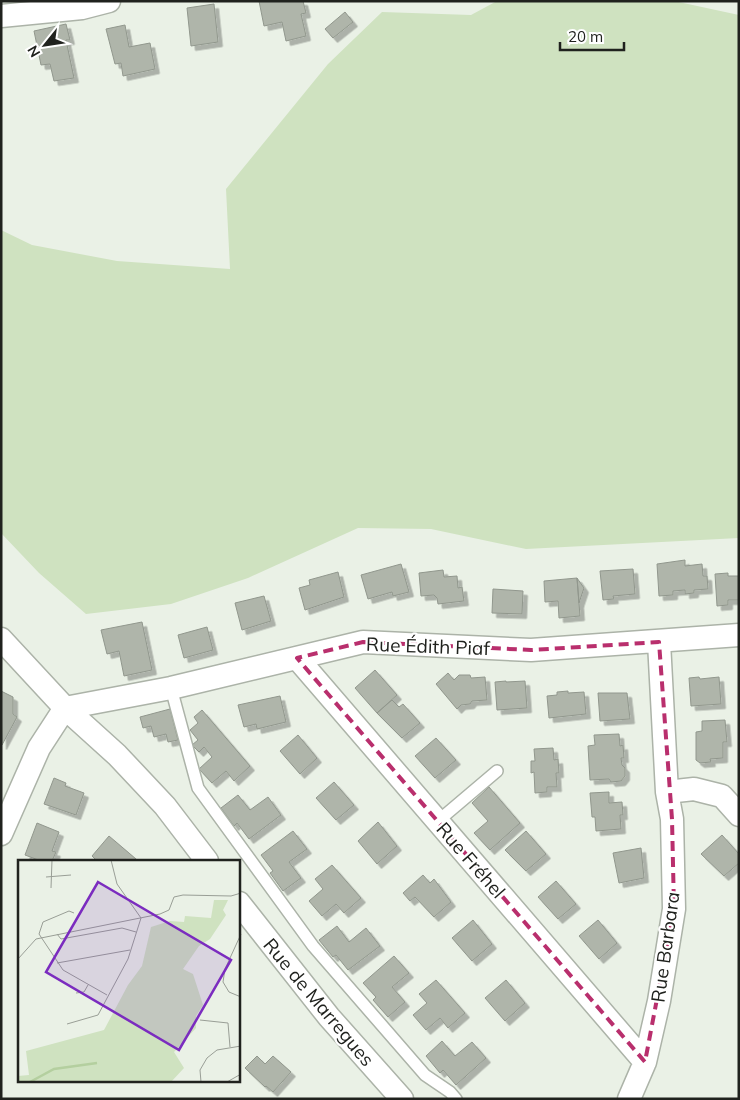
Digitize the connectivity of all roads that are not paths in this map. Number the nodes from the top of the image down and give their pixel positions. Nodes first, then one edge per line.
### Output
1 (109, 1) edge
2 (1, 16) edge
3 (739, 635) edge
4 (1, 639) edge
5 (658, 642) junction
6 (297, 658) junction
7 (172, 688) junction
8 (65, 708) junction
9 (497, 771) dead end
10 (668, 792) junction
11 (739, 815) edge
12 (438, 821) junction
13 (1, 834) edge
14 (206, 860) edge
15 (240, 904) edge
16 (645, 1062) junction
17 (402, 1099) edge
18 (456, 1099) edge
19 (629, 1099) edge

1 - 2 street
3 - 5 street, Rue Édith Piaf
4 - 8 street
5 - 6 street, Rue Édith Piaf
5 - 10 street, Rue Barbara
6 - 7 street, Rue Édith Piaf
6 - 12 street, Rue Fréhel
7 - 8 street, Rue Édith Piaf
7 - 18 lane
8 - 13 street
8 - 14 street
9 - 12 lane
10 - 11 street
10 - 16 street, Rue Barbara
12 - 16 street, Rue Fréhel
15 - 17 street, Rue de Marregues
16 - 19 street, Rue Barbara

